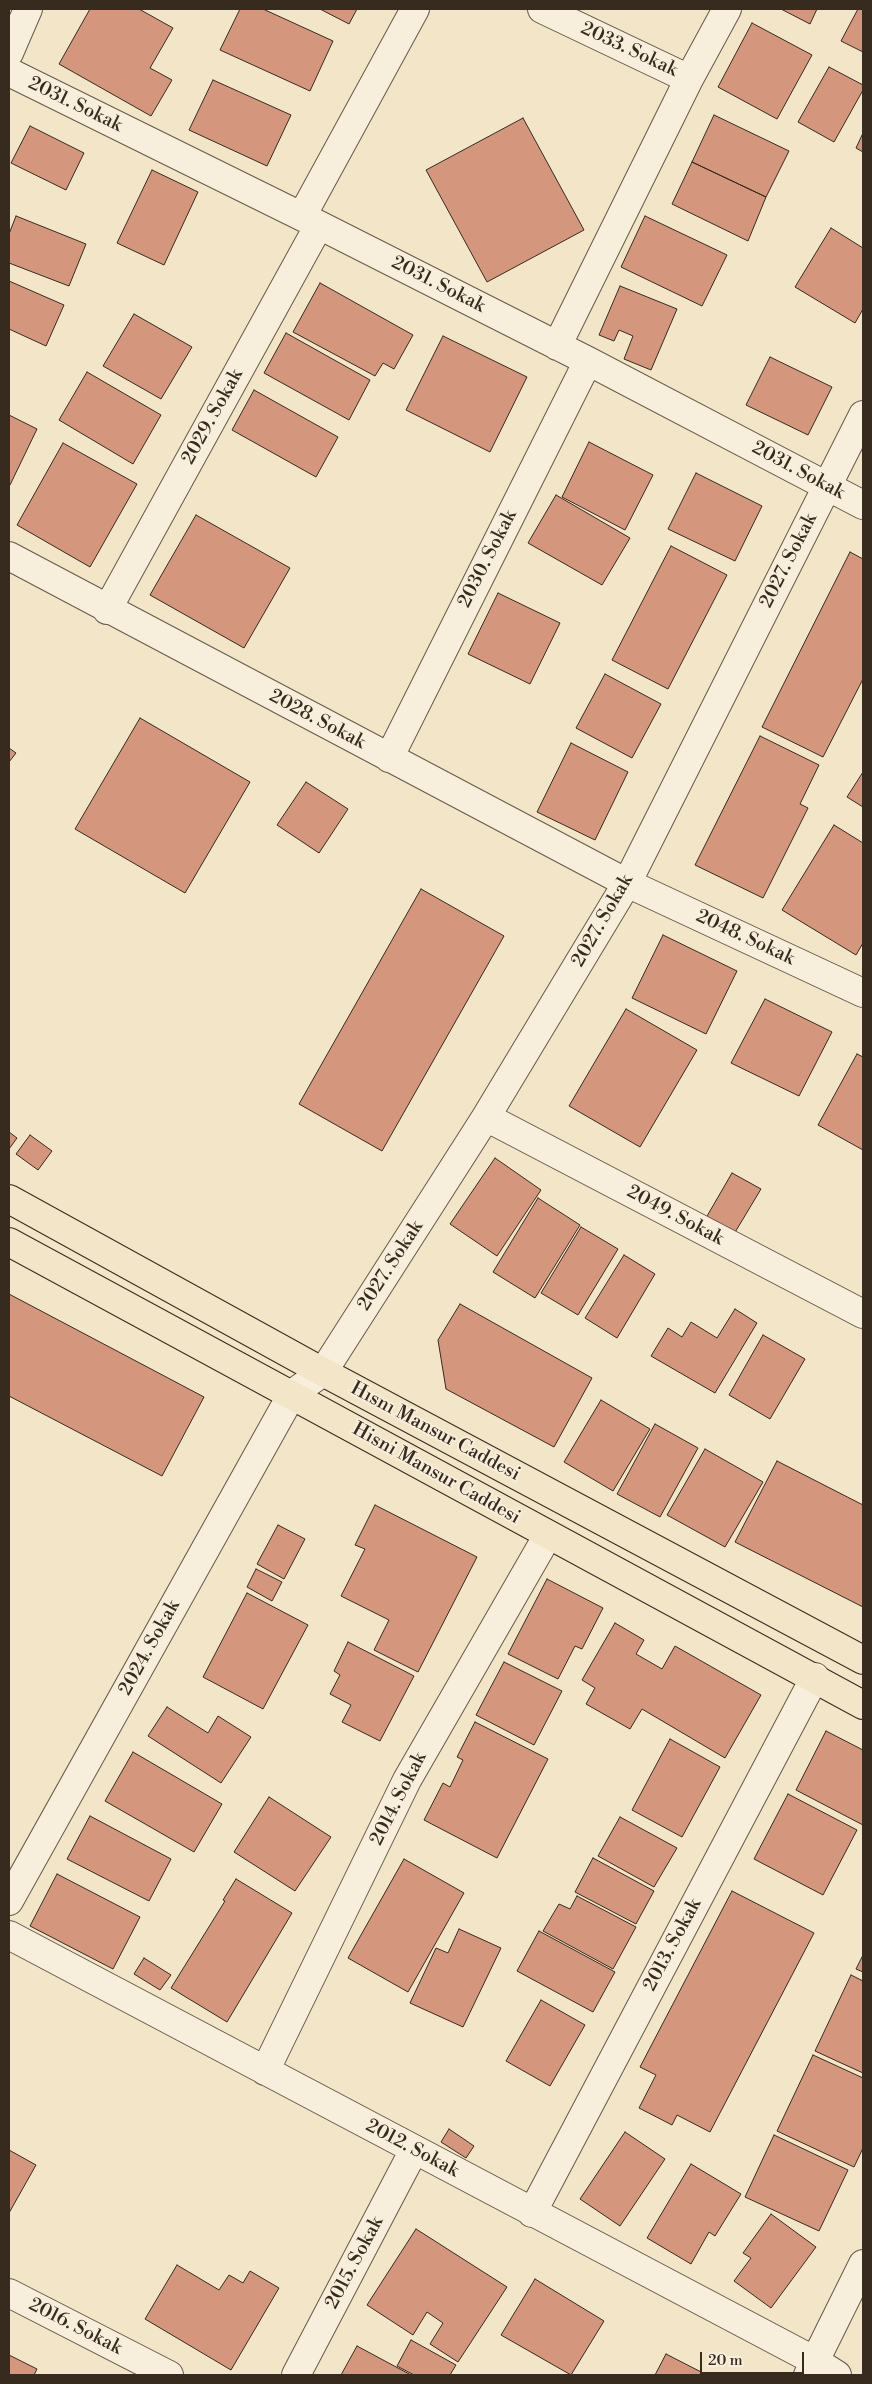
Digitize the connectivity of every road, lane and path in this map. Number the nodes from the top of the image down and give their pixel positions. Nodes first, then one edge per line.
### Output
1 (28, 9) edge
2 (415, 9) edge
3 (542, 9) edge
4 (727, 9) edge
5 (9, 54) edge
6 (9, 72) edge
7 (689, 79) junction
8 (311, 220) junction
9 (557, 346) junction
10 (588, 361) junction
11 (863, 415) edge
12 (827, 486) junction
13 (863, 505) edge
14 (9, 556) edge
15 (107, 610) junction
16 (388, 758) junction
17 (627, 883) junction
18 (863, 992) edge
19 (486, 1117) junction
20 (9, 1199) edge
21 (9, 1242) edge
22 (863, 1314) edge
23 (323, 1372) junction
24 (292, 1394) junction
25 (548, 1535) junction
26 (863, 1660) edge
27 (815, 1678) junction
28 (863, 1705) edge
29 (9, 1901) edge
30 (9, 1935) edge
31 (265, 2071) junction
32 (414, 2150) junction
33 (532, 2213) junction
34 (863, 2264) edge
35 (9, 2293) edge
36 (820, 2371) edge
37 (169, 2375) edge
38 (296, 2375) edge

1 - 5 street
2 - 8 street, 2029. Sokak
3 - 7 street, 2033. Sokak
4 - 7 street
6 - 8 street, 2031. Sokak
7 - 9 street
8 - 9 street, 2031. Sokak
8 - 15 street, 2029. Sokak
9 - 10 street, 2031. Sokak
10 - 12 street, 2031. Sokak
10 - 16 street, 2030. Sokak
11 - 12 street, 2027. Sokak
12 - 13 street, 2031. Sokak
12 - 17 street, 2027. Sokak
14 - 15 street, 2028. Sokak
15 - 16 street, 2028. Sokak
16 - 17 street, 2028. Sokak
17 - 18 street, 2048. Sokak
17 - 19 street, 2027. Sokak
19 - 22 street, 2049. Sokak
19 - 23 street, 2027. Sokak
20 - 23 main road, Hısnı Mansur Caddesi
21 - 24 main road, Hisni Mansur Caddesi
23 - 24 street, 2027. Sokak
23 - 26 main road, Hısnı Mansur Caddesi
24 - 25 main road, Hisni Mansur Caddesi
24 - 29 street, 2024. Sokak
25 - 27 main road, Hisni Mansur Caddesi
25 - 31 street, 2014. Sokak
27 - 28 main road, Hisni Mansur Caddesi
27 - 33 street, 2013. Sokak
30 - 31 street, 2012. Sokak
31 - 32 street, 2012. Sokak
32 - 33 street, 2012. Sokak
32 - 38 street, 2015. Sokak
33 - 36 street, 2012. Sokak
34 - 36 street
35 - 37 street, 2016. Sokak

